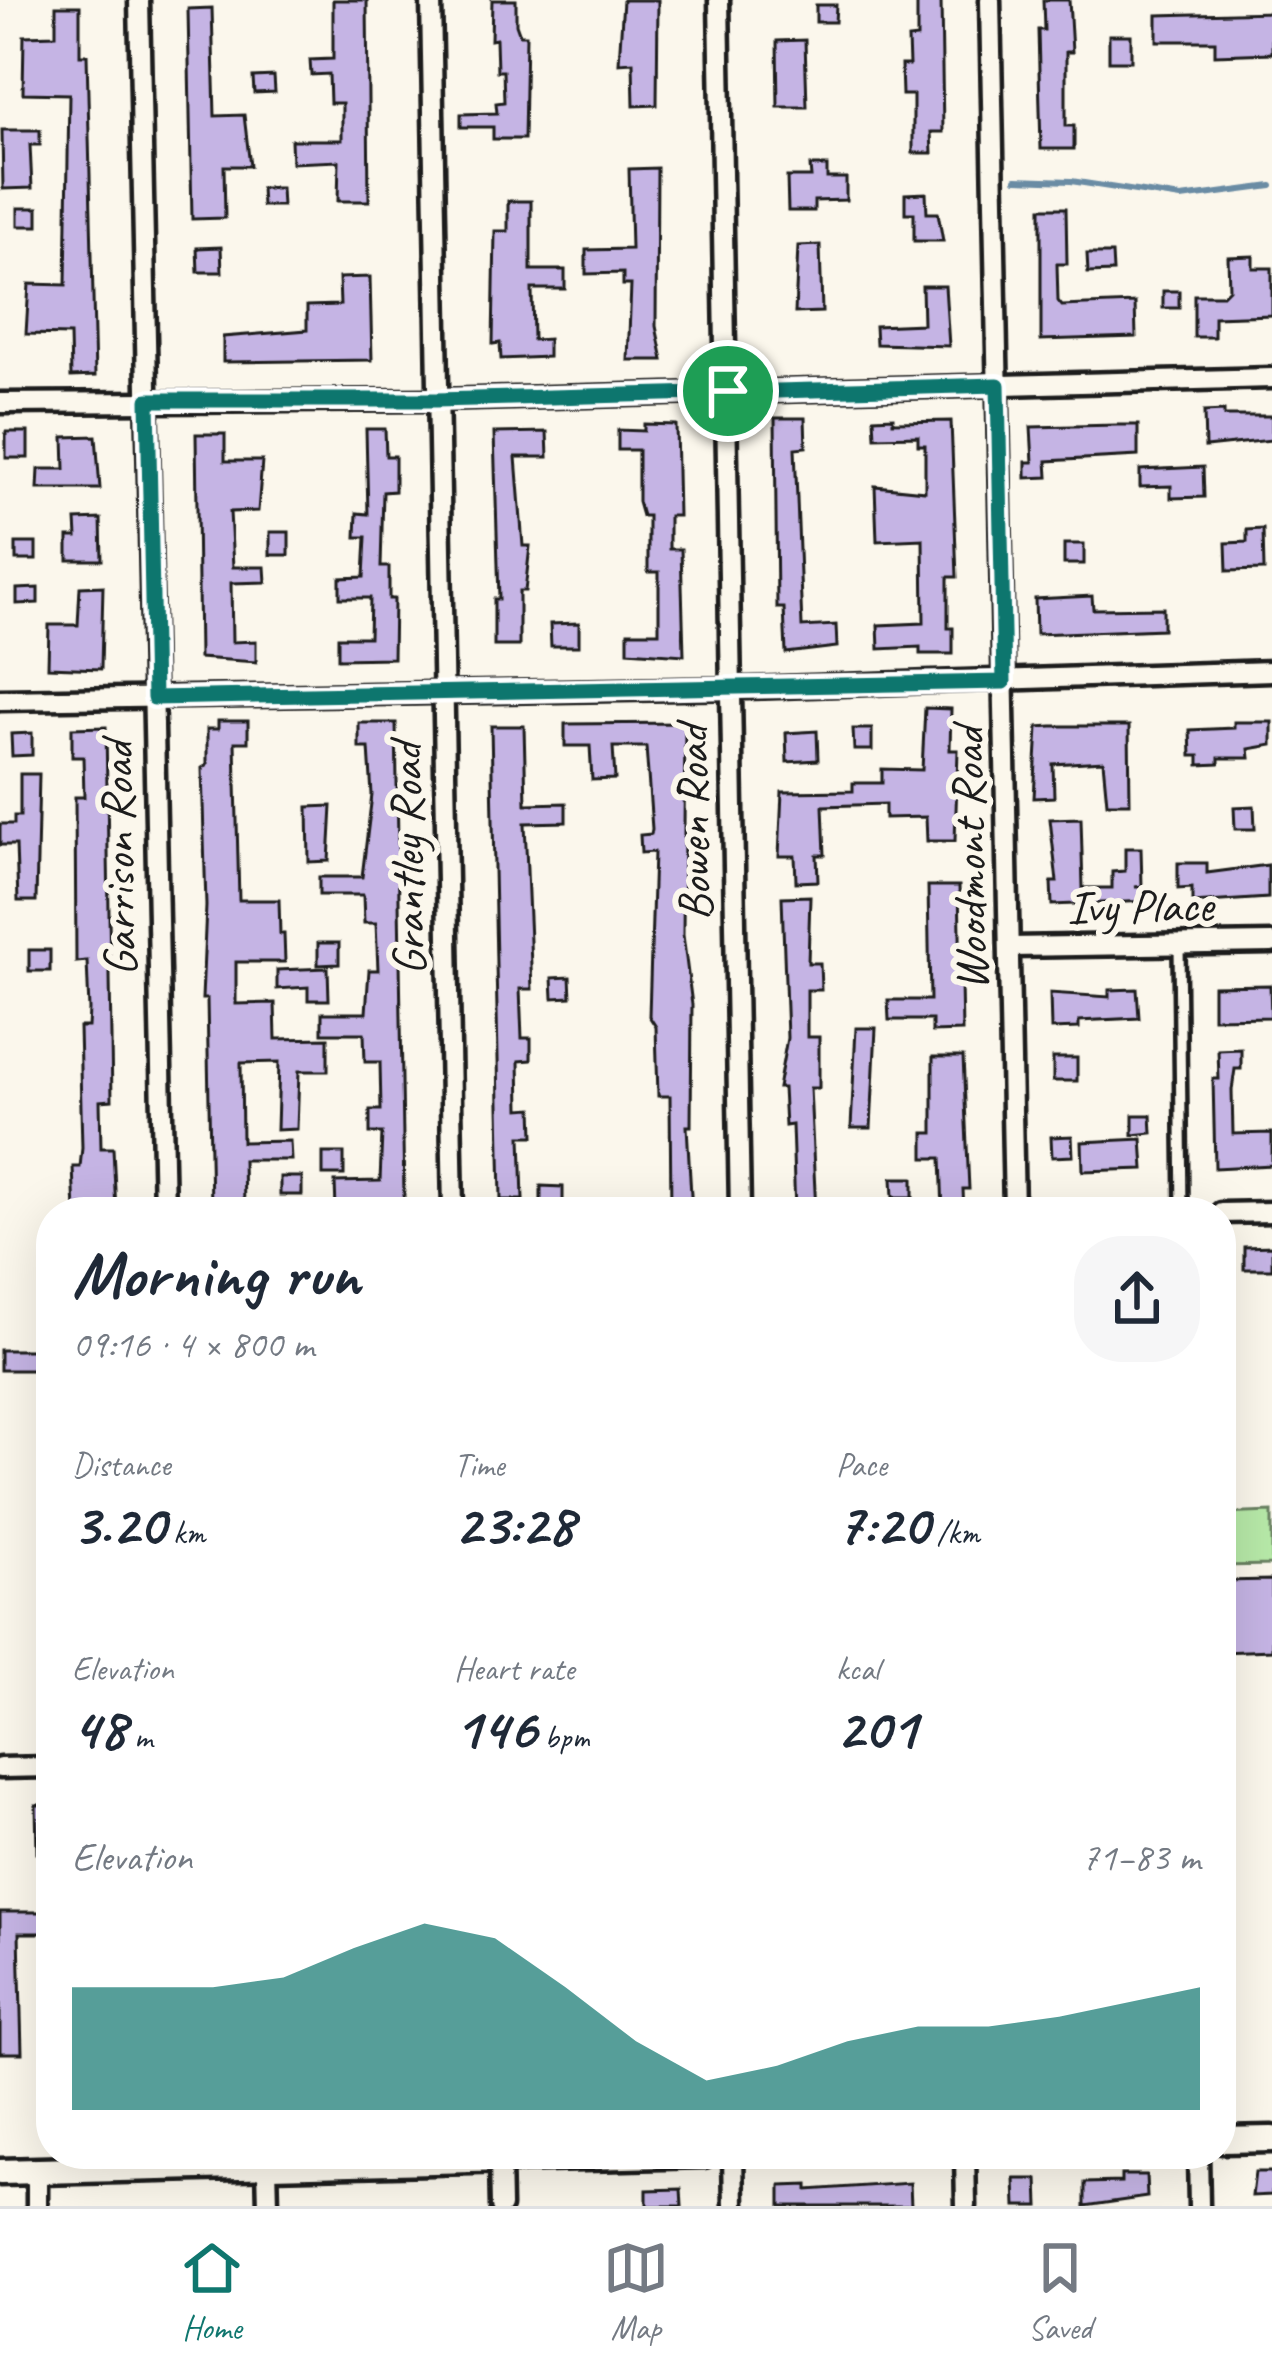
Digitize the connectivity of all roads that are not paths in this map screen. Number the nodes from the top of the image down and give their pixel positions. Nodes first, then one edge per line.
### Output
1 (140, 0) edge
2 (431, 0) edge
3 (719, 0) edge
4 (990, 0) edge
5 (1272, 378) edge
6 (998, 385) junction
7 (728, 391) junction
8 (148, 400) junction
9 (436, 400) junction
10 (0, 403) edge
11 (1272, 671) edge
12 (1004, 682) junction
13 (730, 688) junction
14 (443, 692) junction
15 (154, 698) junction
16 (0, 700) edge
17 (1272, 943) edge
18 (1179, 945) junction
19 (1010, 947) junction
20 (164, 1197) edge
21 (453, 1197) edge
22 (740, 1197) edge
23 (1014, 1197) edge
24 (1182, 1197) edge
25 (1272, 1212) edge
26 (1236, 1213) edge
27 (36, 1767) edge
28 (0, 1768) edge
29 (1272, 2139) edge
30 (1236, 2140) edge
31 (66, 2169) edge
32 (268, 2169) edge
33 (500, 2169) edge
34 (733, 2169) edge
35 (965, 2169) edge
36 (1198, 2169) edge
37 (37, 2171) junction
38 (0, 2172) edge
39 (37, 2206) edge
40 (268, 2206) edge
41 (501, 2206) edge
42 (734, 2206) edge
43 (966, 2206) edge
44 (1199, 2206) edge

1 - 8 street, Garrison Road
2 - 9 street, Grantley Road
3 - 7 street, Bowen Road
4 - 6 street, Woodmont Road
5 - 6 street
6 - 7 street
6 - 12 street, Woodmont Road
7 - 9 street
7 - 13 street, Bowen Road
8 - 9 street
8 - 10 street
8 - 15 street, Garrison Road
9 - 14 street, Grantley Road
11 - 12 street
12 - 13 street
12 - 19 street, Woodmont Road
13 - 14 street
13 - 22 street, Bowen Road
14 - 15 street
14 - 21 street, Grantley Road
15 - 16 street
15 - 20 street, Garrison Road
17 - 18 street, Ivy Place
18 - 19 street, Ivy Place
18 - 24 lane
19 - 23 street, Woodmont Road
25 - 26 street
27 - 28 street
29 - 30 main road
31 - 37 main road
32 - 40 street
33 - 41 street
34 - 42 street
35 - 43 street
36 - 44 street
37 - 38 main road
37 - 39 street

